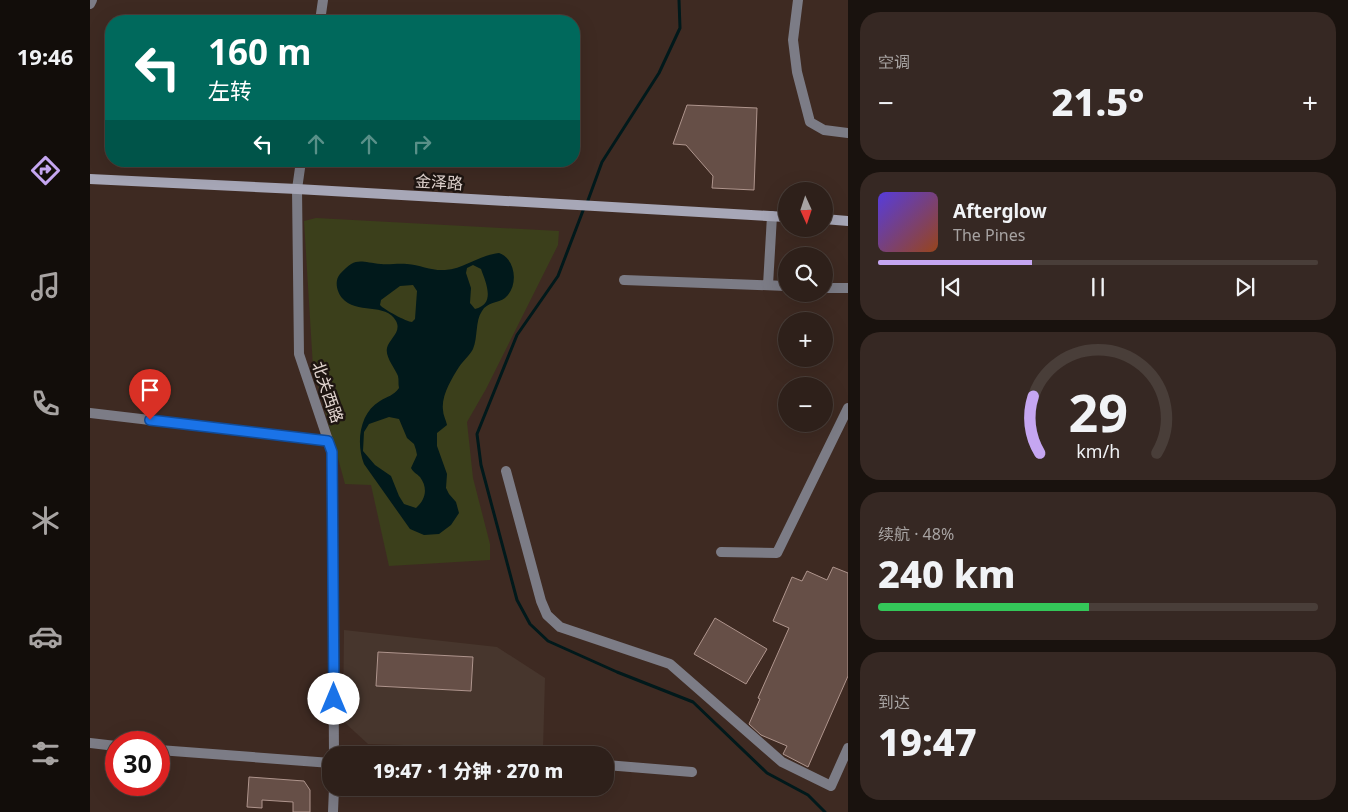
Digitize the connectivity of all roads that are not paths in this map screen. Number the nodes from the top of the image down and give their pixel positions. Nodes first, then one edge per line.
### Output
1 (92, 0) edge
2 (323, 0) edge
3 (798, 0) edge
4 (90, 4) edge
5 (321, 15) edge
6 (848, 133) edge
7 (300, 167) edge
8 (90, 179) edge
9 (297, 189) junction
10 (772, 216) junction
11 (778, 216) edge
12 (833, 220) edge
13 (848, 221) edge
14 (624, 280) dead end
15 (768, 285) junction
16 (778, 286) edge
17 (833, 288) edge
18 (848, 288) edge
19 (848, 408) edge
20 (90, 413) edge
21 (328, 441) junction
22 (506, 471) dead end
23 (721, 552) dead end
24 (90, 744) edge
25 (105, 745) edge
26 (334, 746) edge
27 (848, 748) edge
28 (170, 751) edge
29 (322, 762) edge
30 (614, 767) edge
31 (692, 772) dead end
32 (334, 796) edge
33 (333, 812) edge

1 - 4 street
2 - 5 street
3 - 6 street
7 - 9 street, 北关西路
8 - 9 main road, 金泽路
9 - 10 main road, 金泽路
9 - 21 street, 北关西路
10 - 11 main road, 金泽路
10 - 15 street
12 - 13 main road
14 - 15 street
15 - 16 street
17 - 18 street
19 - 23 street
20 - 21 street
21 - 26 street, 北关西路
22 - 27 street
24 - 25 street
28 - 29 street
30 - 31 street
32 - 33 street

